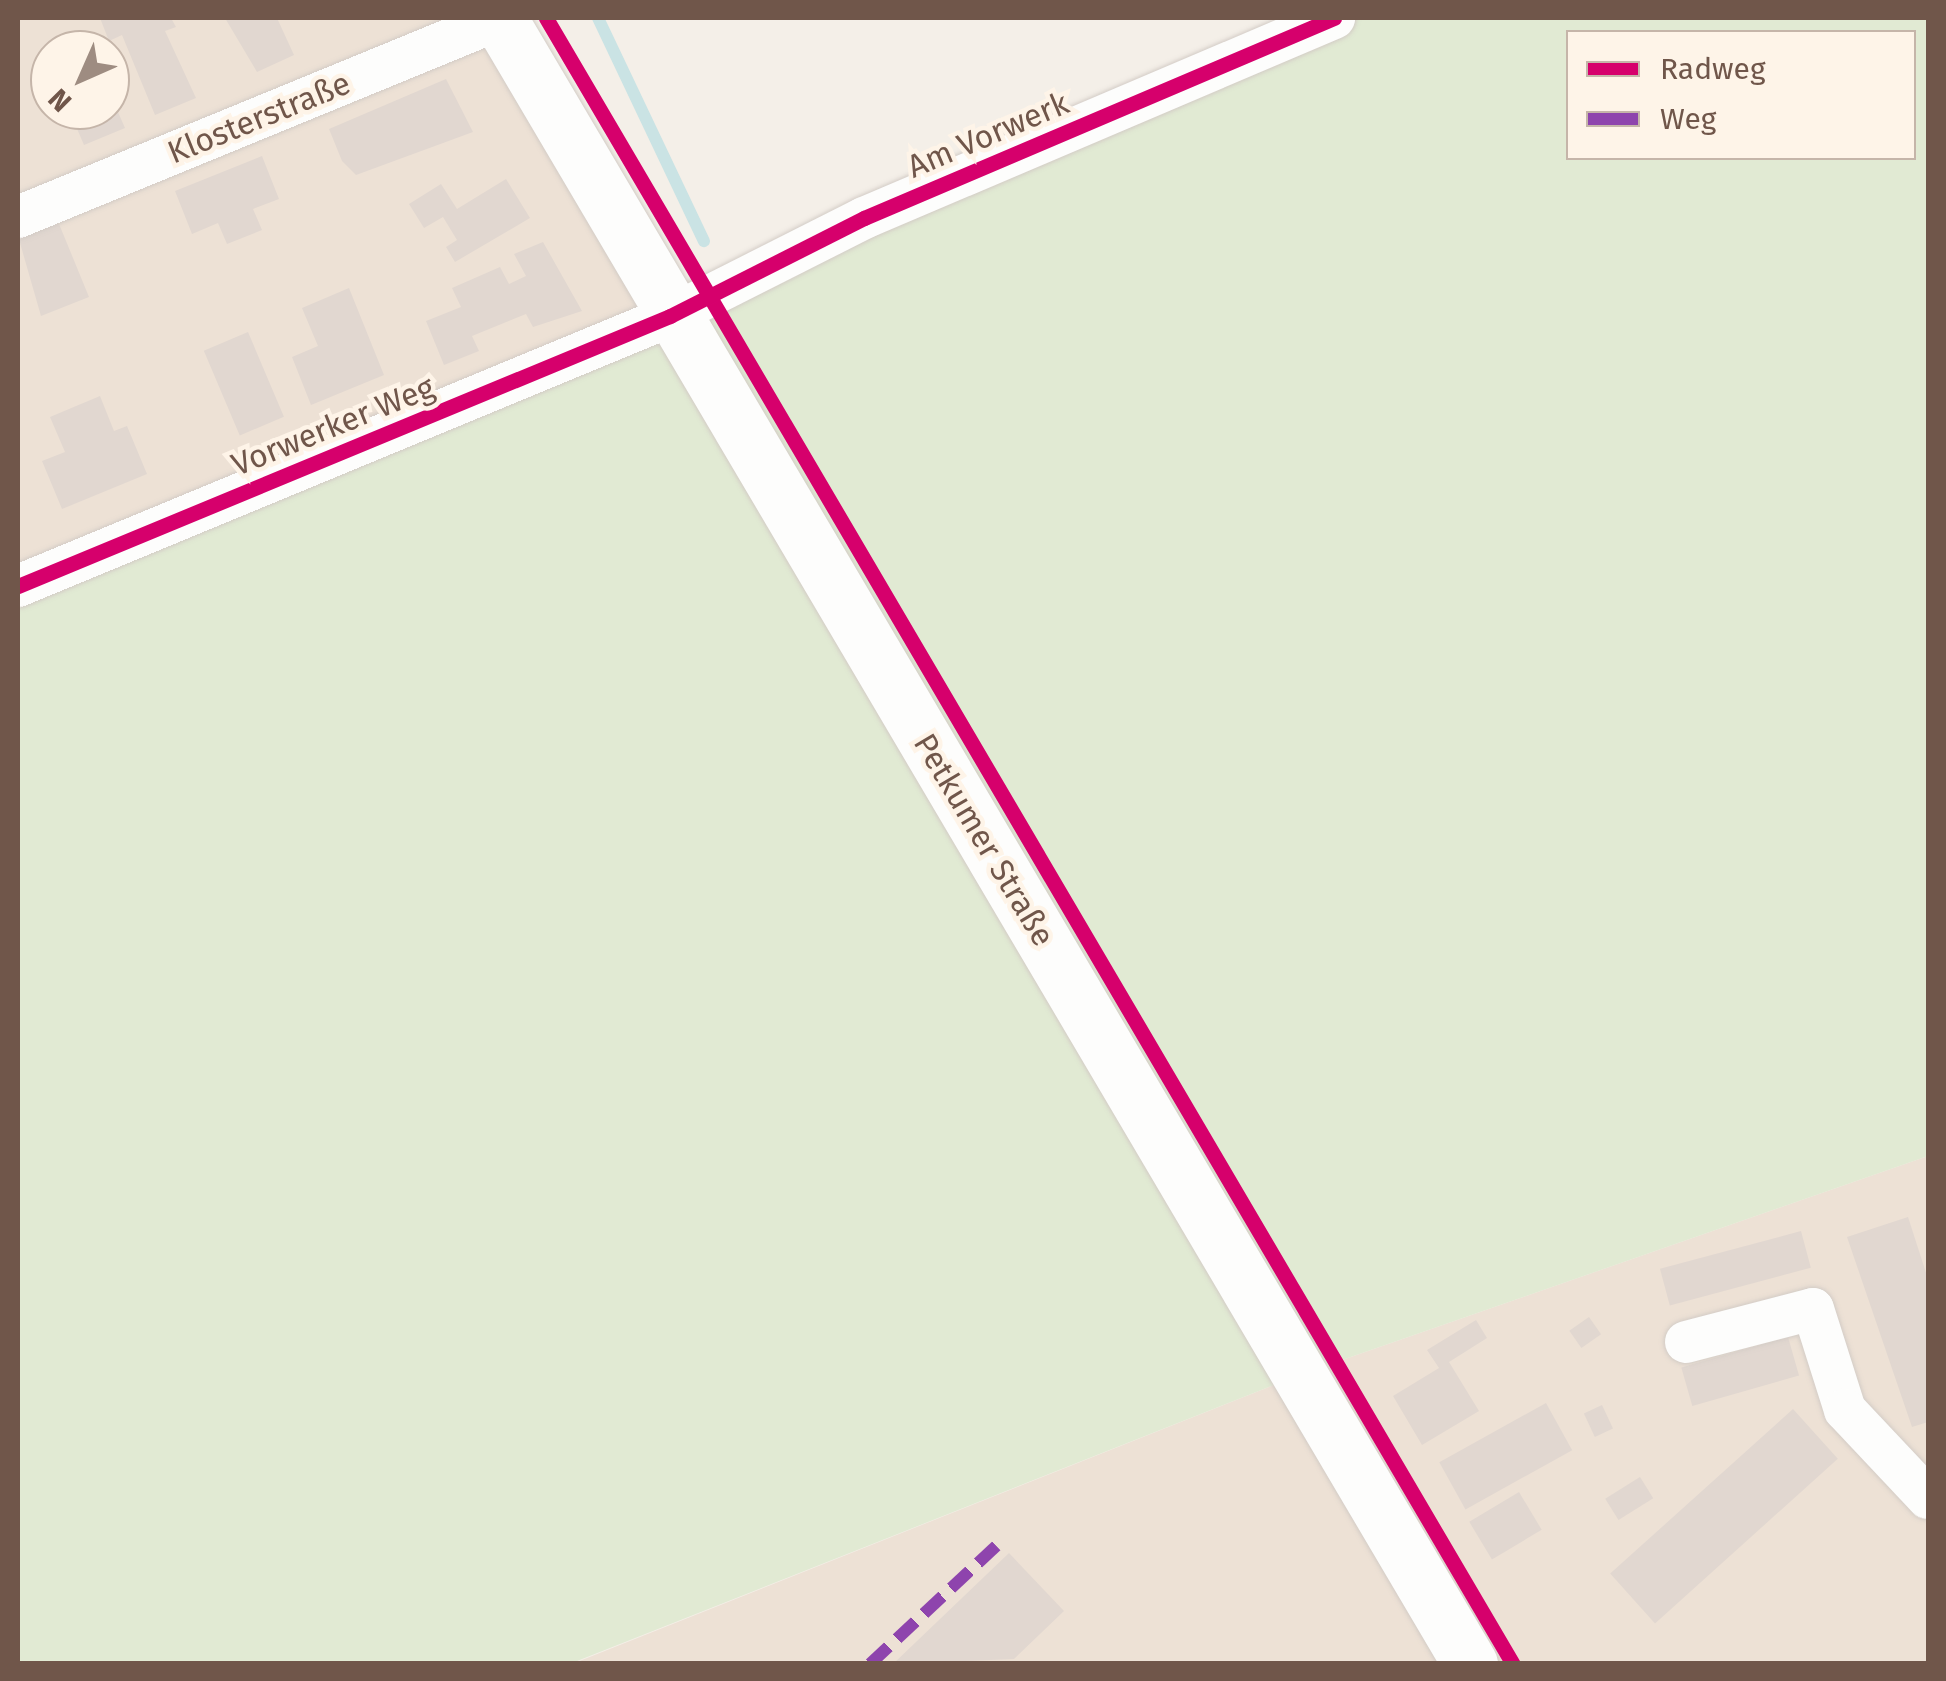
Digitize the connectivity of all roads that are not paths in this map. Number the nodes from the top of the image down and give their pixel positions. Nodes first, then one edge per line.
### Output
1 (499, 18) edge
2 (1334, 18) edge
3 (18, 217) edge
4 (670, 316) junction
5 (18, 586) edge
6 (1686, 1342) dead end
7 (1928, 1498) edge
8 (1470, 1664) edge

1 - 3 street, Klosterstraße
1 - 4 main road, Petkumer Straße
2 - 4 street, Am Vorwerk
4 - 5 street, Vorwerker Weg
4 - 8 main road, Petkumer Straße
6 - 7 street

